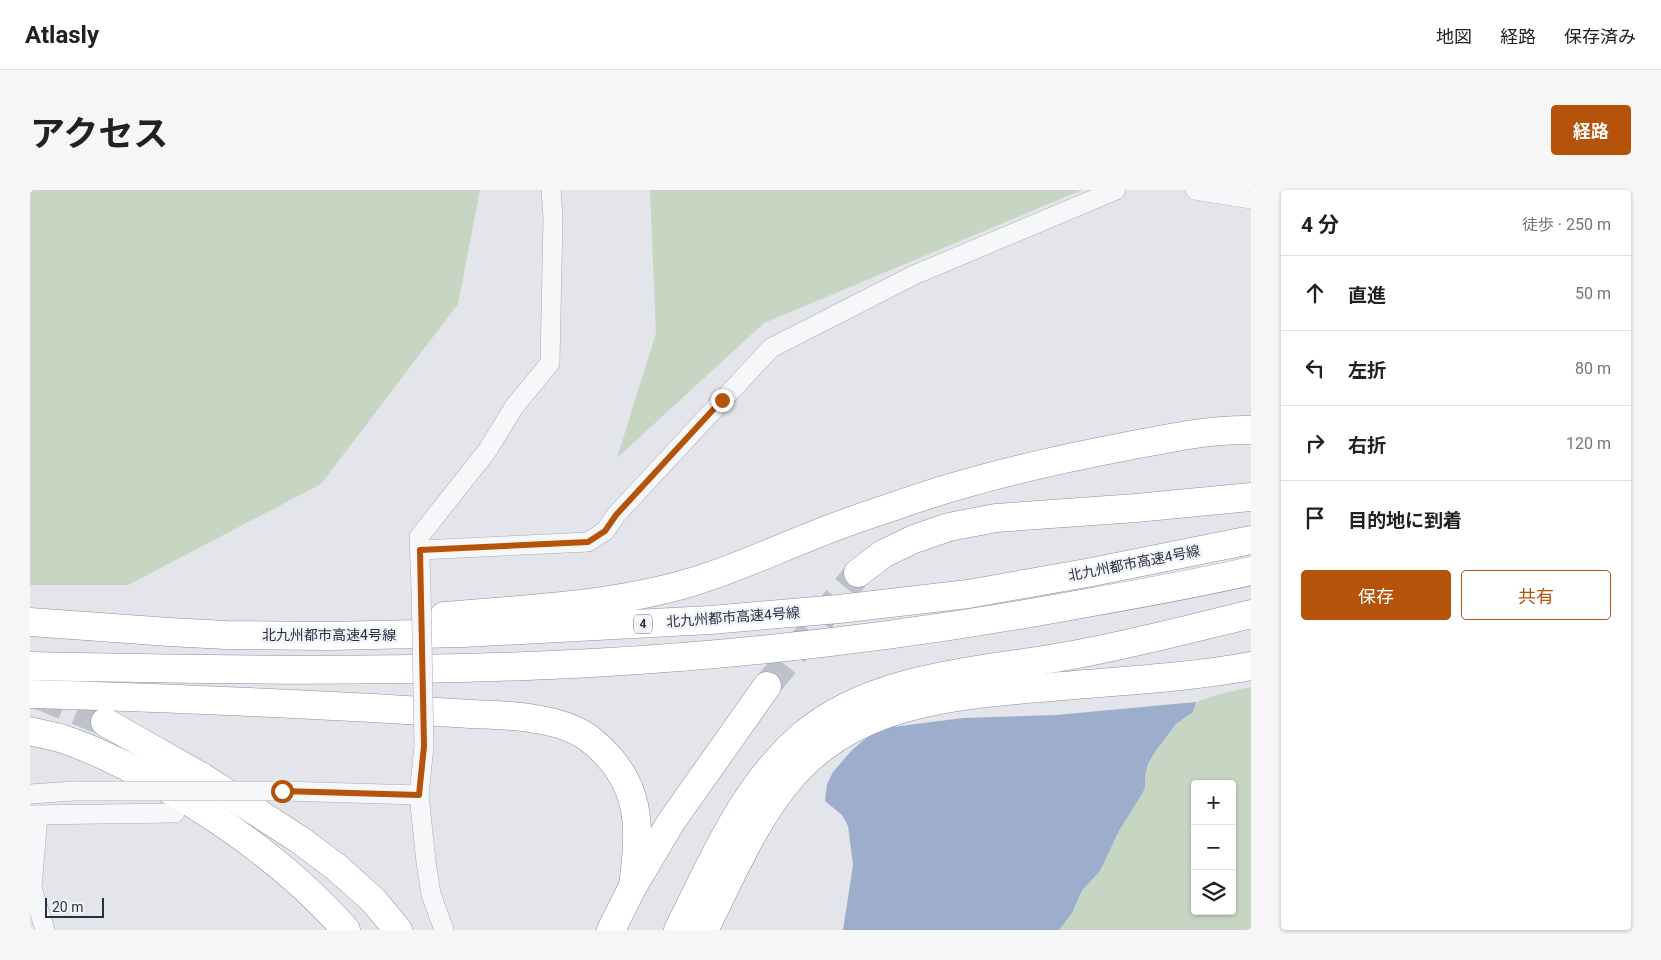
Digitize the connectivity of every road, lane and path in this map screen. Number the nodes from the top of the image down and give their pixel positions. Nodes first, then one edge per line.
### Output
1 (551, 190) edge
2 (1116, 190) edge
3 (1196, 190) edge
4 (1251, 199) edge
5 (1251, 430) edge
6 (1251, 496) edge
7 (1251, 540) edge
8 (420, 550) junction
9 (1251, 571) edge
10 (858, 573) tunnel mouth
11 (1251, 614) edge
12 (30, 622) edge
13 (226, 635) junction
14 (30, 666) edge
15 (1251, 666) edge
16 (767, 686) tunnel mouth
17 (30, 694) edge
18 (105, 722) tunnel mouth
19 (30, 731) edge
20 (778, 759) junction
21 (30, 794) edge
22 (419, 795) junction
23 (175, 813) dead end
24 (34, 815) edge
25 (633, 886) junction
26 (45, 930) edge
27 (346, 930) edge
28 (398, 930) edge
29 (444, 930) edge
30 (611, 930) edge
31 (678, 930) edge
32 (691, 930) edge
33 (704, 930) edge

1 - 8 street
2 - 8 street
3 - 4 street
5 - 13 highway
6 - 10 highway
7 - 13 highway, 北九州都市高速4号線 / 4
8 - 22 street, bridge
9 - 14 highway
11 - 20 highway
12 - 13 highway, 北九州都市高速4号線 / 4
15 - 33 highway
16 - 25 highway
17 - 25 highway
18 - 28 highway
19 - 27 highway
20 - 31 highway
20 - 32 highway
21 - 22 street, bridge
22 - 29 street
23 - 24 street
24 - 26 street
25 - 30 highway

